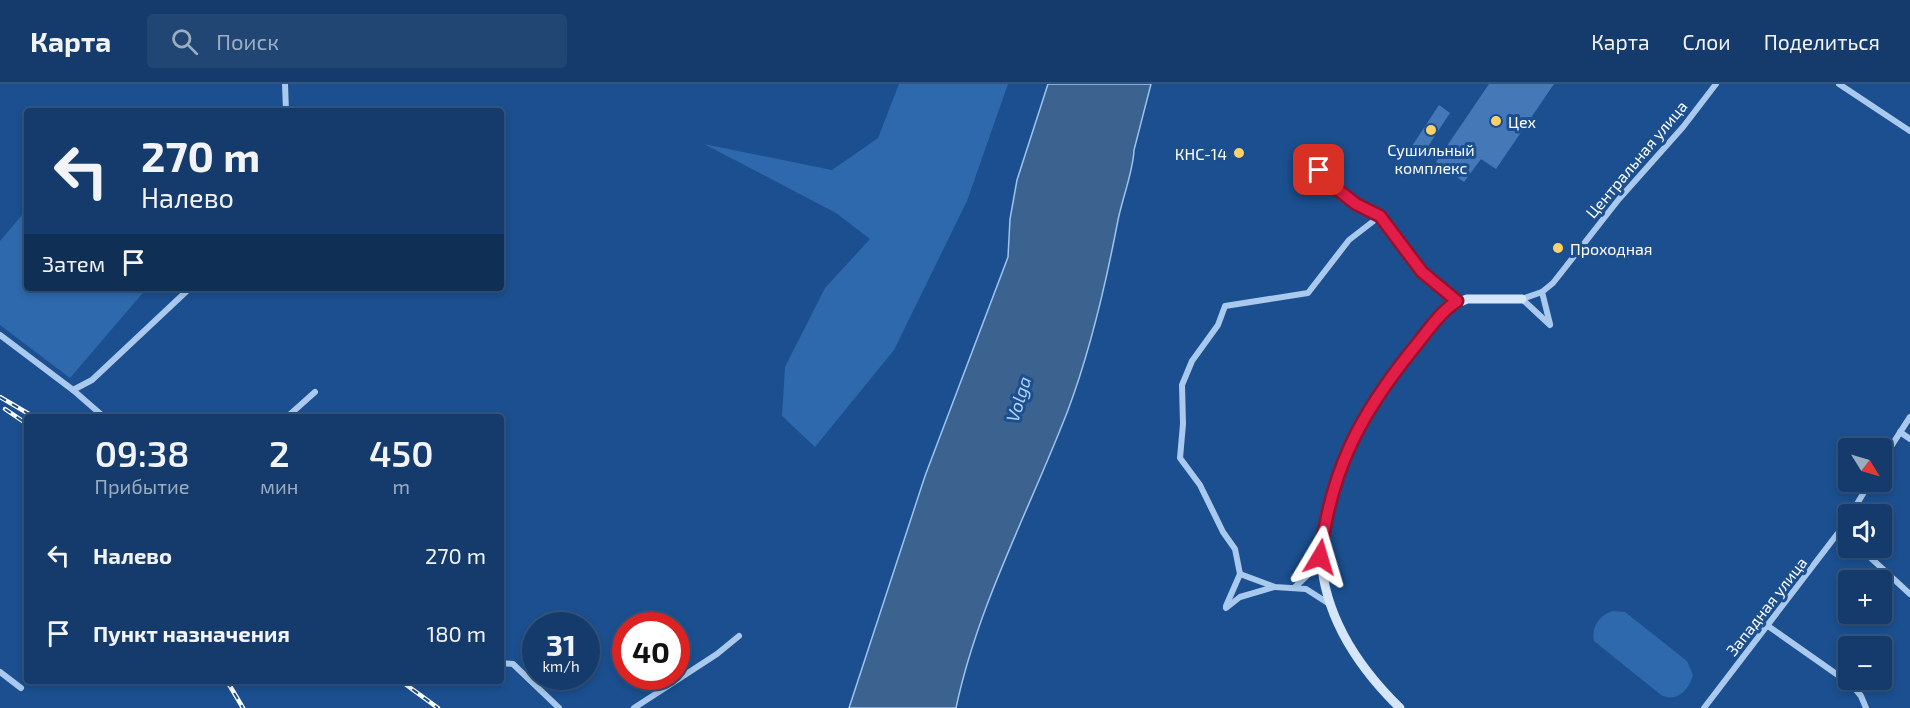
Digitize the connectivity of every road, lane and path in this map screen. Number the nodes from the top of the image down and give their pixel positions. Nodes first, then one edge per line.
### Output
1 (285, 84) edge
2 (1716, 84) edge
3 (1839, 84) edge
4 (286, 108) edge
5 (1910, 131) edge
6 (1319, 170) dead end
7 (1380, 216) junction
8 (187, 291) edge
9 (1542, 292) junction
10 (1522, 299) junction
11 (1457, 301) junction
12 (0, 335) edge
13 (73, 390) junction
14 (315, 392) dead end
15 (101, 414) edge
16 (290, 414) edge
17 (1910, 417) edge
18 (1900, 432) junction
19 (1910, 439) edge
20 (1892, 445) edge
21 (1838, 536) edge
22 (1320, 557) junction
23 (1871, 558) edge
24 (1240, 574) junction
25 (1275, 587) junction
26 (1295, 587) junction
27 (1910, 594) edge
28 (1332, 605) junction
29 (1768, 626) junction
30 (739, 636) dead end
31 (504, 663) edge
32 (0, 672) edge
33 (21, 688) dead end
34 (559, 708) edge
35 (634, 708) edge
36 (1400, 708) edge
37 (1704, 708) edge
38 (1866, 708) edge

1 - 4 street
2 - 9 street, Центральная улица
3 - 5 street
6 - 7 street
7 - 11 street
7 - 24 street
8 - 13 street
9 - 10 street, Центральная улица
9 - 10 street
10 - 11 street, Центральная улица
11 - 22 street
12 - 13 street
13 - 15 street
14 - 16 street
17 - 18 street
18 - 19 street
18 - 20 street
21 - 29 street, Западная улица
22 - 26 street
22 - 28 street
23 - 27 street
24 - 25 street
24 - 25 street
25 - 26 street
26 - 28 street
28 - 36 street
29 - 37 street, Западная улица
29 - 38 street
30 - 35 street
31 - 34 street
32 - 33 street

